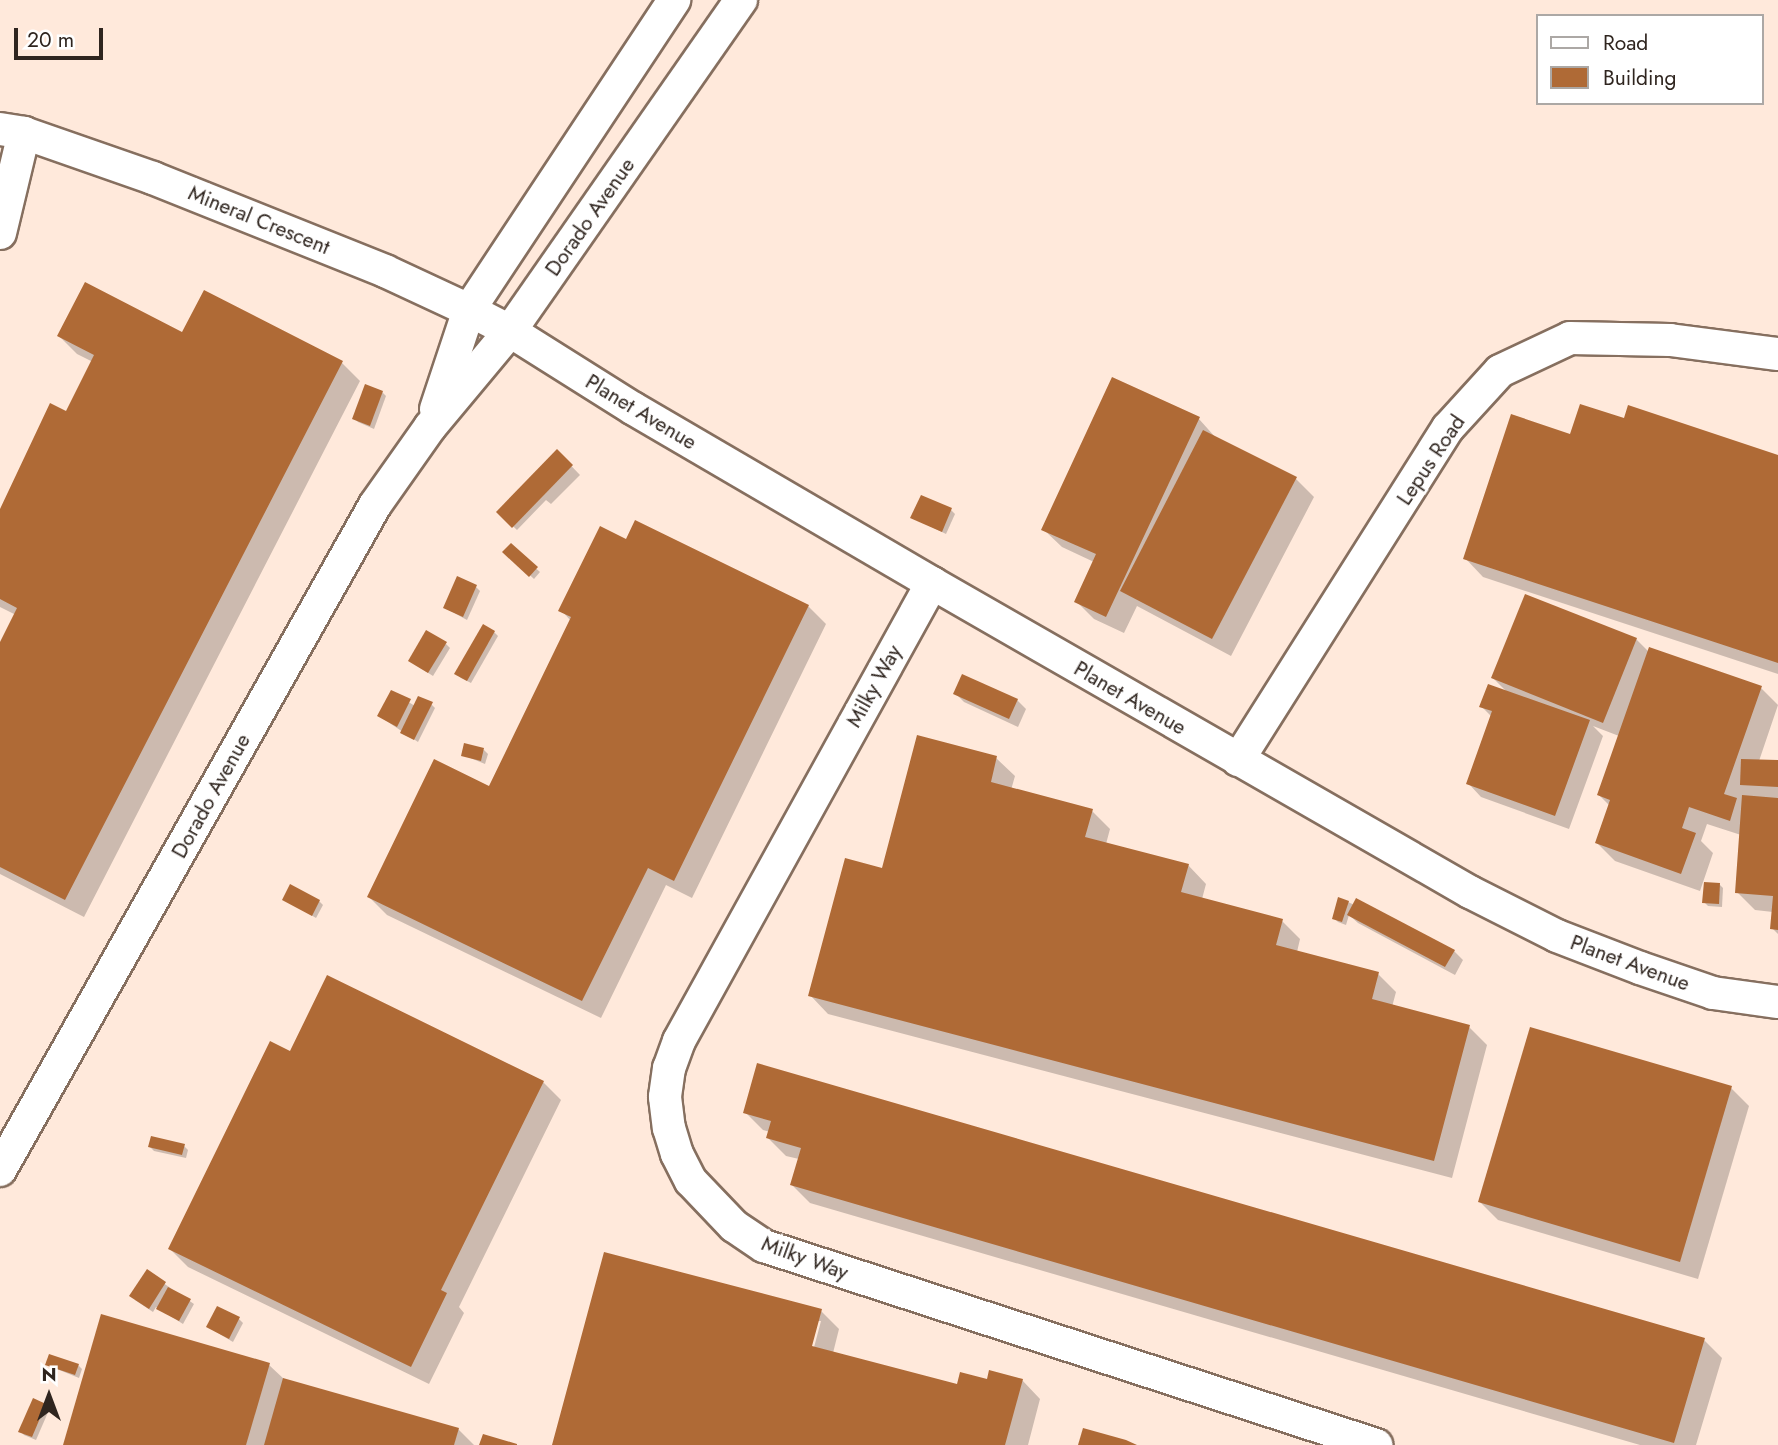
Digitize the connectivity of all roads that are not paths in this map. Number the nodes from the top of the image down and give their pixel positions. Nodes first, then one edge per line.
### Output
1 (674, 0) edge
2 (741, 0) edge
3 (12, 131) edge
4 (0, 233) edge
5 (469, 310) junction
6 (510, 331) junction
7 (1778, 354) edge
8 (430, 427) junction
9 (932, 583) junction
10 (1238, 760) junction
11 (1778, 1002) edge
12 (0, 1170) edge
13 (1376, 1445) edge

1 - 5 street, Dorado Avenue
2 - 6 street, Dorado Avenue
3 - 4 street
3 - 5 street, Mineral Crescent
5 - 6 street, Mineral Crescent
5 - 8 street, Dorado Avenue
6 - 8 street, Dorado Avenue
6 - 9 street, Planet Avenue
7 - 10 street, Lepus Road
8 - 12 street, Dorado Avenue
9 - 10 street, Planet Avenue
9 - 13 street, Milky Way
10 - 11 street, Planet Avenue

